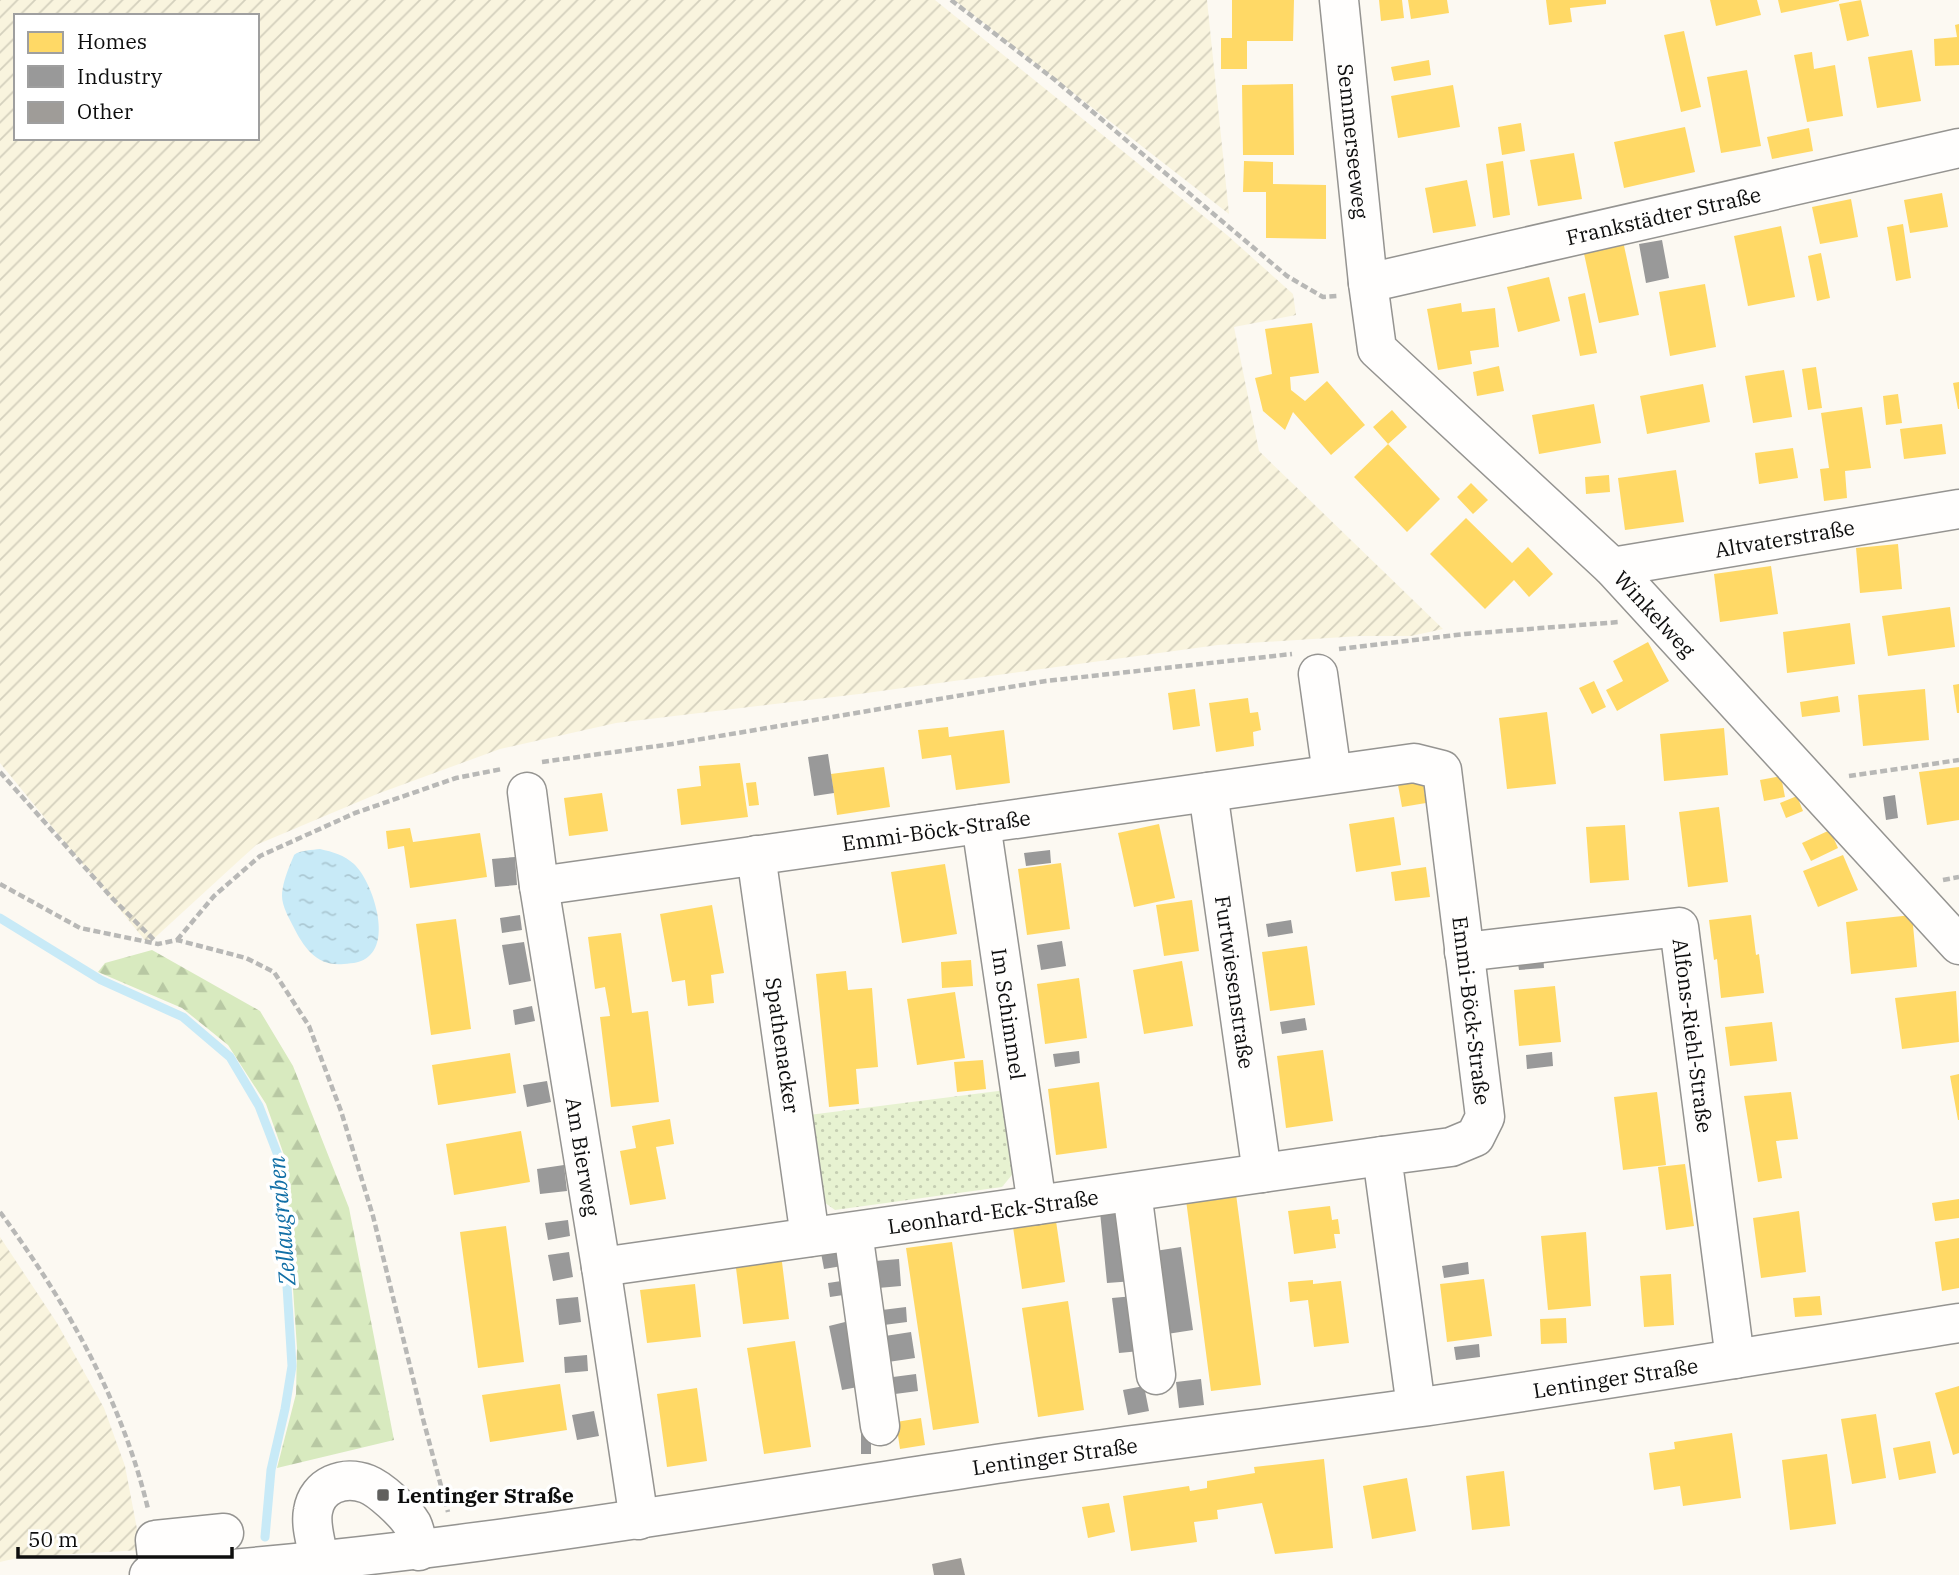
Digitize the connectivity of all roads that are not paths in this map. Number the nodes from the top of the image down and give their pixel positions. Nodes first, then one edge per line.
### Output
1 (1339, 0) edge
2 (1959, 148) edge
3 (1369, 289) junction
4 (1959, 509) edge
5 (1612, 566) junction
6 (1318, 659) road end
7 (524, 774) road end
8 (1332, 774) junction
9 (1208, 792) junction
10 (981, 824) junction
11 (756, 856) junction
12 (539, 886) junction
13 (1959, 945) edge
14 (1464, 952) junction
15 (1382, 1156) junction
16 (1262, 1173) junction
17 (1132, 1192) junction
18 (1037, 1205) junction
19 (853, 1232) junction
20 (810, 1237) junction
21 (601, 1267) junction
22 (1959, 1323) edge
23 (1735, 1359) junction
24 (1156, 1375) dead end
25 (1416, 1407) junction
26 (880, 1426) dead end
27 (639, 1520) junction
28 (224, 1533) dead end
29 (419, 1551) junction
30 (319, 1560) junction
31 (154, 1563) edge

1 - 3 street, Semmerseeweg
2 - 3 street, Frankstädter Straße
3 - 5 street, Winkelweg
4 - 5 street, Altvaterstraße
5 - 13 street, Winkelweg
6 - 8 street
7 - 12 street, Am Bierweg
8 - 9 street, Emmi-Böck-Straße
8 - 14 street, Emmi-Böck-Straße
9 - 10 street, Emmi-Böck-Straße
9 - 16 street, Furtwiesenstraße
10 - 11 street, Emmi-Böck-Straße
10 - 18 street, Im Schimmel
11 - 12 street, Emmi-Böck-Straße
11 - 20 street, Spathenacker
12 - 21 street, Am Bierweg
14 - 15 street, Emmi-Böck-Straße
14 - 23 street, Alfons-Riehl-Straße
15 - 16 street, Leonhard-Eck-Straße
15 - 25 street
16 - 17 street, Leonhard-Eck-Straße
17 - 18 street, Leonhard-Eck-Straße
17 - 24 street
18 - 19 street, Leonhard-Eck-Straße
19 - 20 street, Leonhard-Eck-Straße
19 - 26 street
20 - 21 street, Leonhard-Eck-Straße
21 - 27 street, Am Bierweg
22 - 23 street, Lentinger Straße
23 - 25 street, Lentinger Straße
25 - 27 street, Lentinger Straße
27 - 29 street, Lentinger Straße
28 - 31 street
29 - 30 street, Lentinger Straße
29 - 30 street
30 - 31 street, Lentinger Straße

